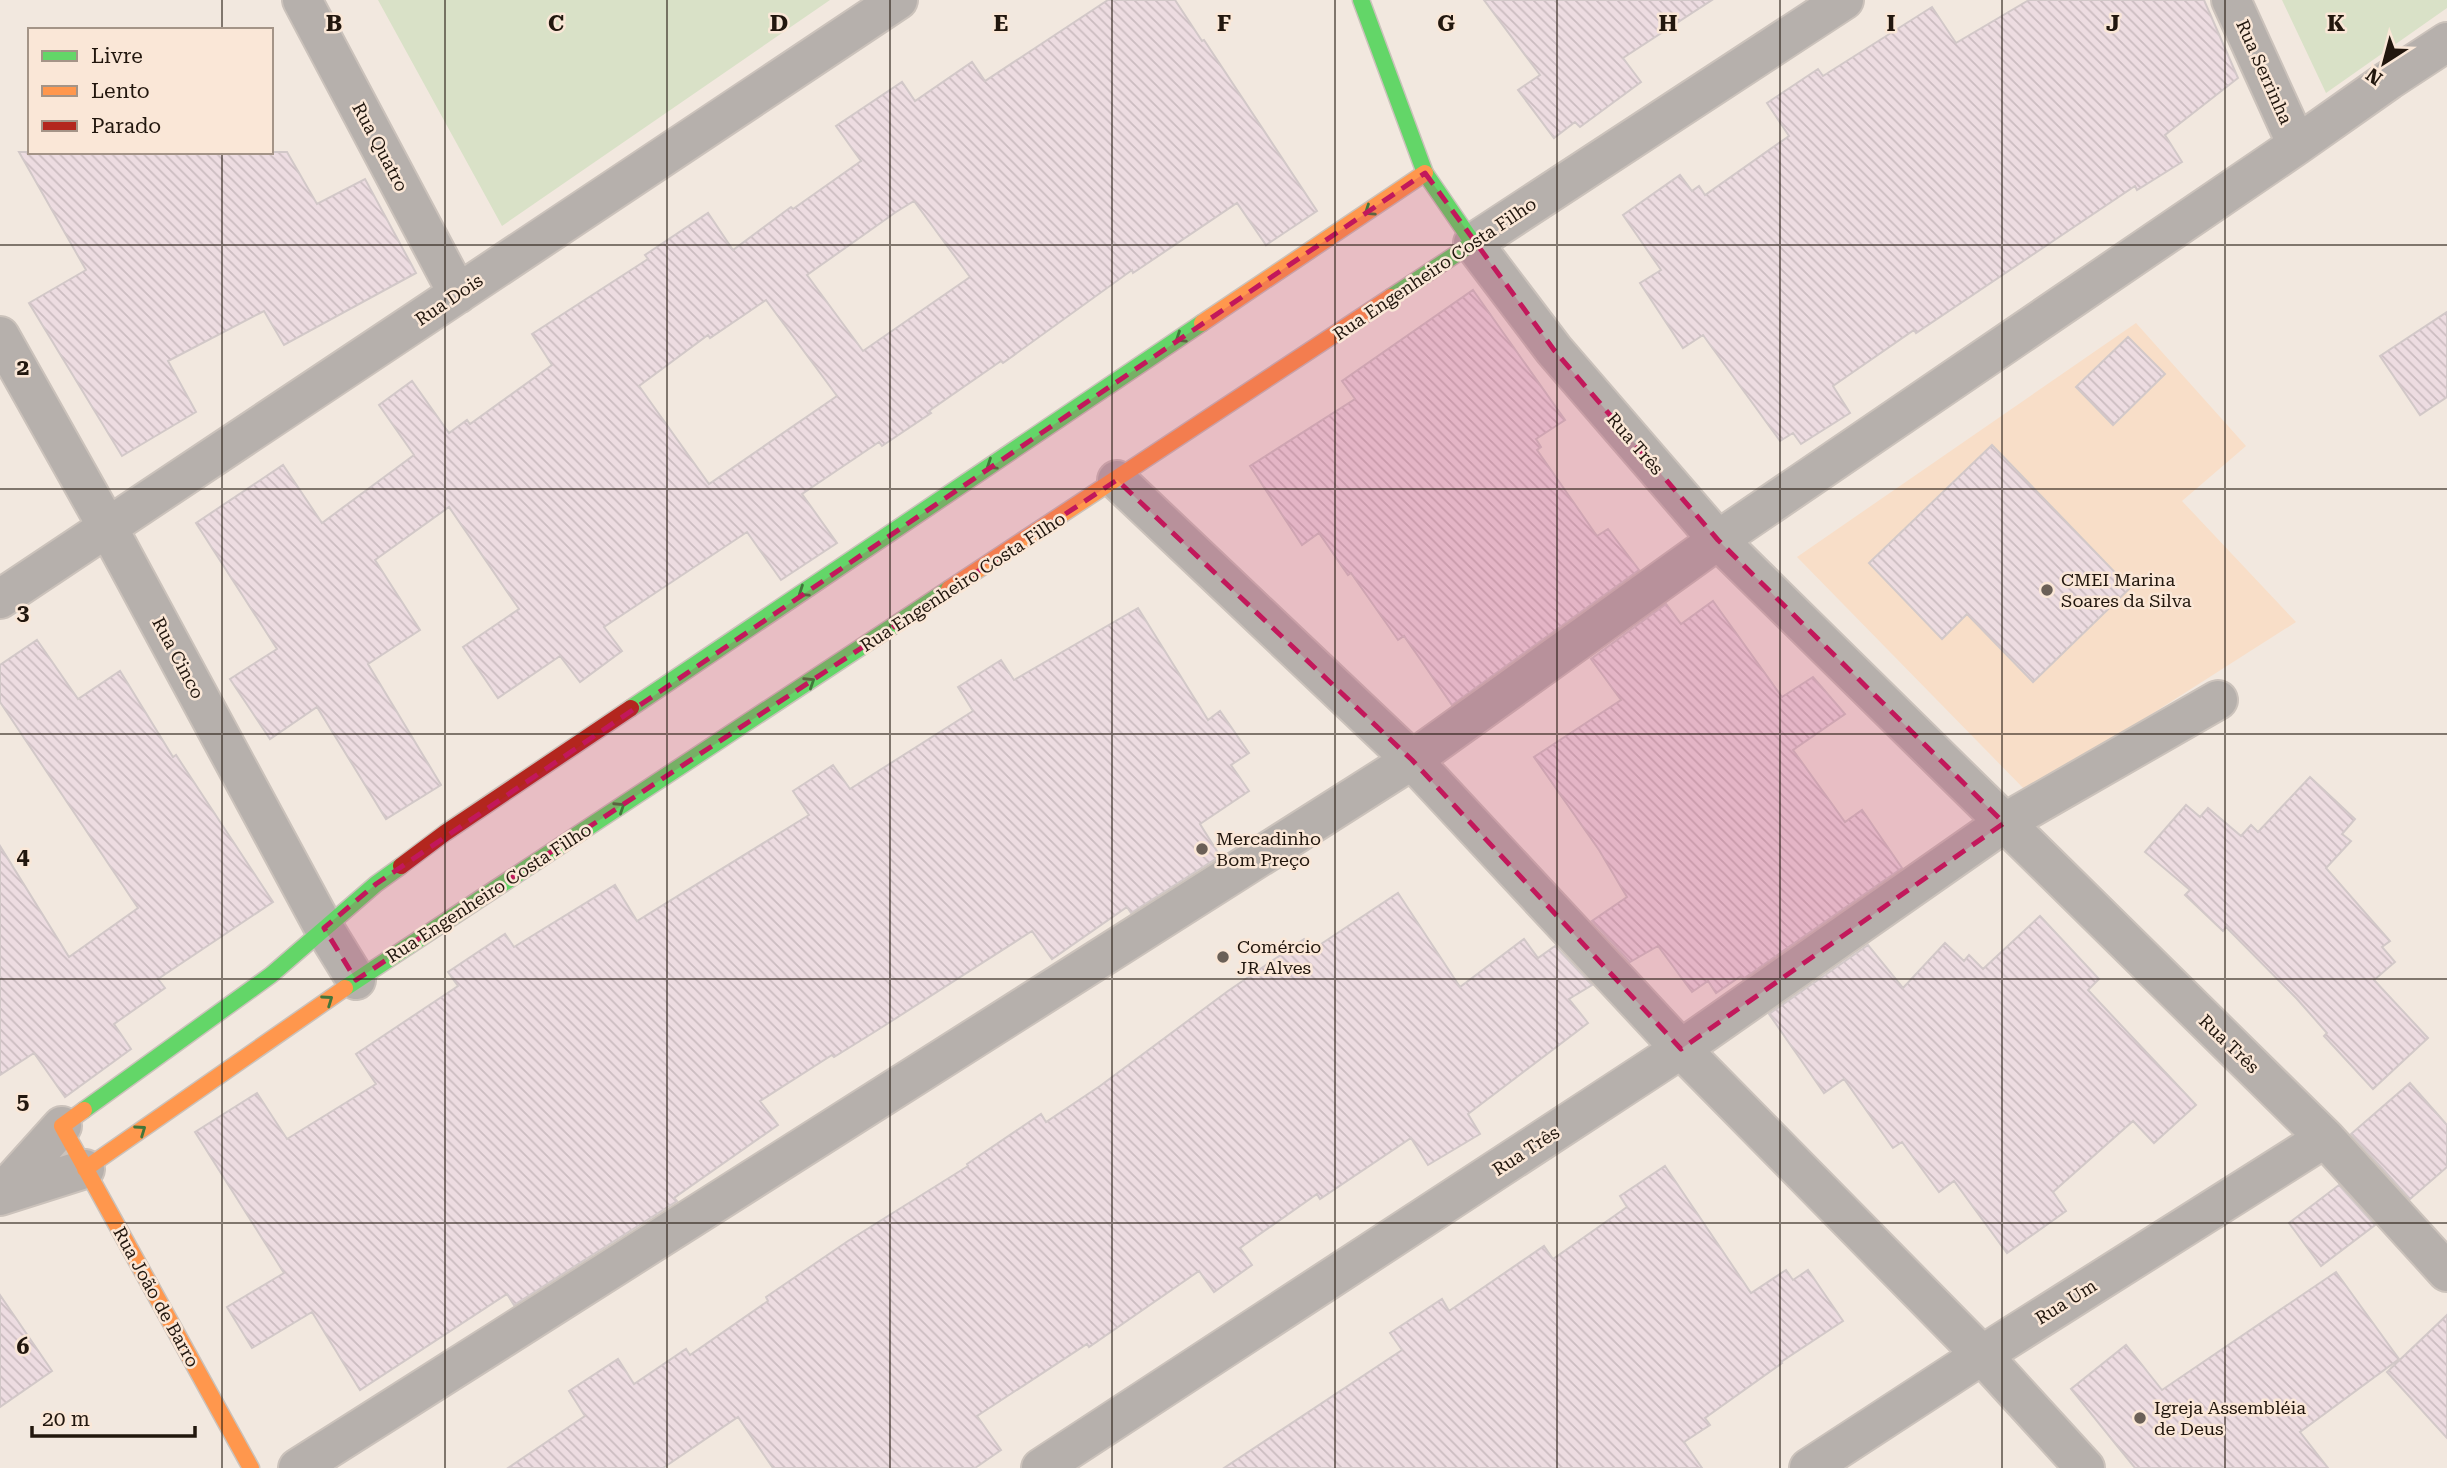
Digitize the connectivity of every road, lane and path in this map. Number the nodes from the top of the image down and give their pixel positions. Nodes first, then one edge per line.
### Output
1 (302, 0) edge
2 (898, 0) edge
3 (1361, 0) edge
4 (1844, 0) edge
5 (2231, 0) edge
6 (2447, 43) edge
7 (2297, 145) junction
8 (1425, 173) junction
9 (1473, 243) junction
10 (458, 294) junction
11 (0, 336) edge
12 (1117, 480) junction
13 (108, 528) junction
14 (1718, 540) junction
15 (0, 599) edge
16 (2218, 700) dead end
17 (1412, 760) junction
18 (2004, 823) junction
19 (324, 928) junction
20 (356, 980) junction
21 (1681, 1049) junction
22 (62, 1126) junction
23 (2325, 1139) junction
24 (85, 1169) junction
25 (0, 1196) edge
26 (2447, 1272) edge
27 (1982, 1355) junction
28 (251, 1468) edge
29 (298, 1468) edge
30 (1041, 1468) edge
31 (1809, 1468) edge
32 (2085, 1468) edge

1 - 10 street, Rua Quatro
2 - 10 street, Rua Dois
3 - 8 street, Rua Três
4 - 9 street, Rua Engenheiro Costa Filho
5 - 7 street, Rua Serrinha
6 - 7 street
7 - 14 street
8 - 9 street, Rua Três
8 -> 19 street
9 - 12 street, Rua Engenheiro Costa Filho
9 - 14 street, Rua Três
10 - 13 street, Rua Dois
11 - 13 street, Rua Cinco
12 - 17 street
20 -> 12 street, Rua Engenheiro Costa Filho
13 - 15 street, Rua Dois
13 - 19 street, Rua Cinco
14 - 17 street
14 - 18 street, Rua Três
16 - 18 street, Rua Três
17 - 21 street
17 - 29 street
18 - 21 street, Rua Três
18 - 23 street, Rua Três
19 - 20 street, Rua Cinco
19 - 22 street
24 -> 20 street, Rua Engenheiro Costa Filho
21 - 27 street
21 - 30 street, Rua Três
22 - 24 street, Rua João de Barro
22 - 25 street
23 - 26 street, Rua Três
23 - 27 street, Rua Um
24 - 25 street
24 - 28 street, Rua João de Barro
27 - 31 street, Rua Um
27 - 32 street

